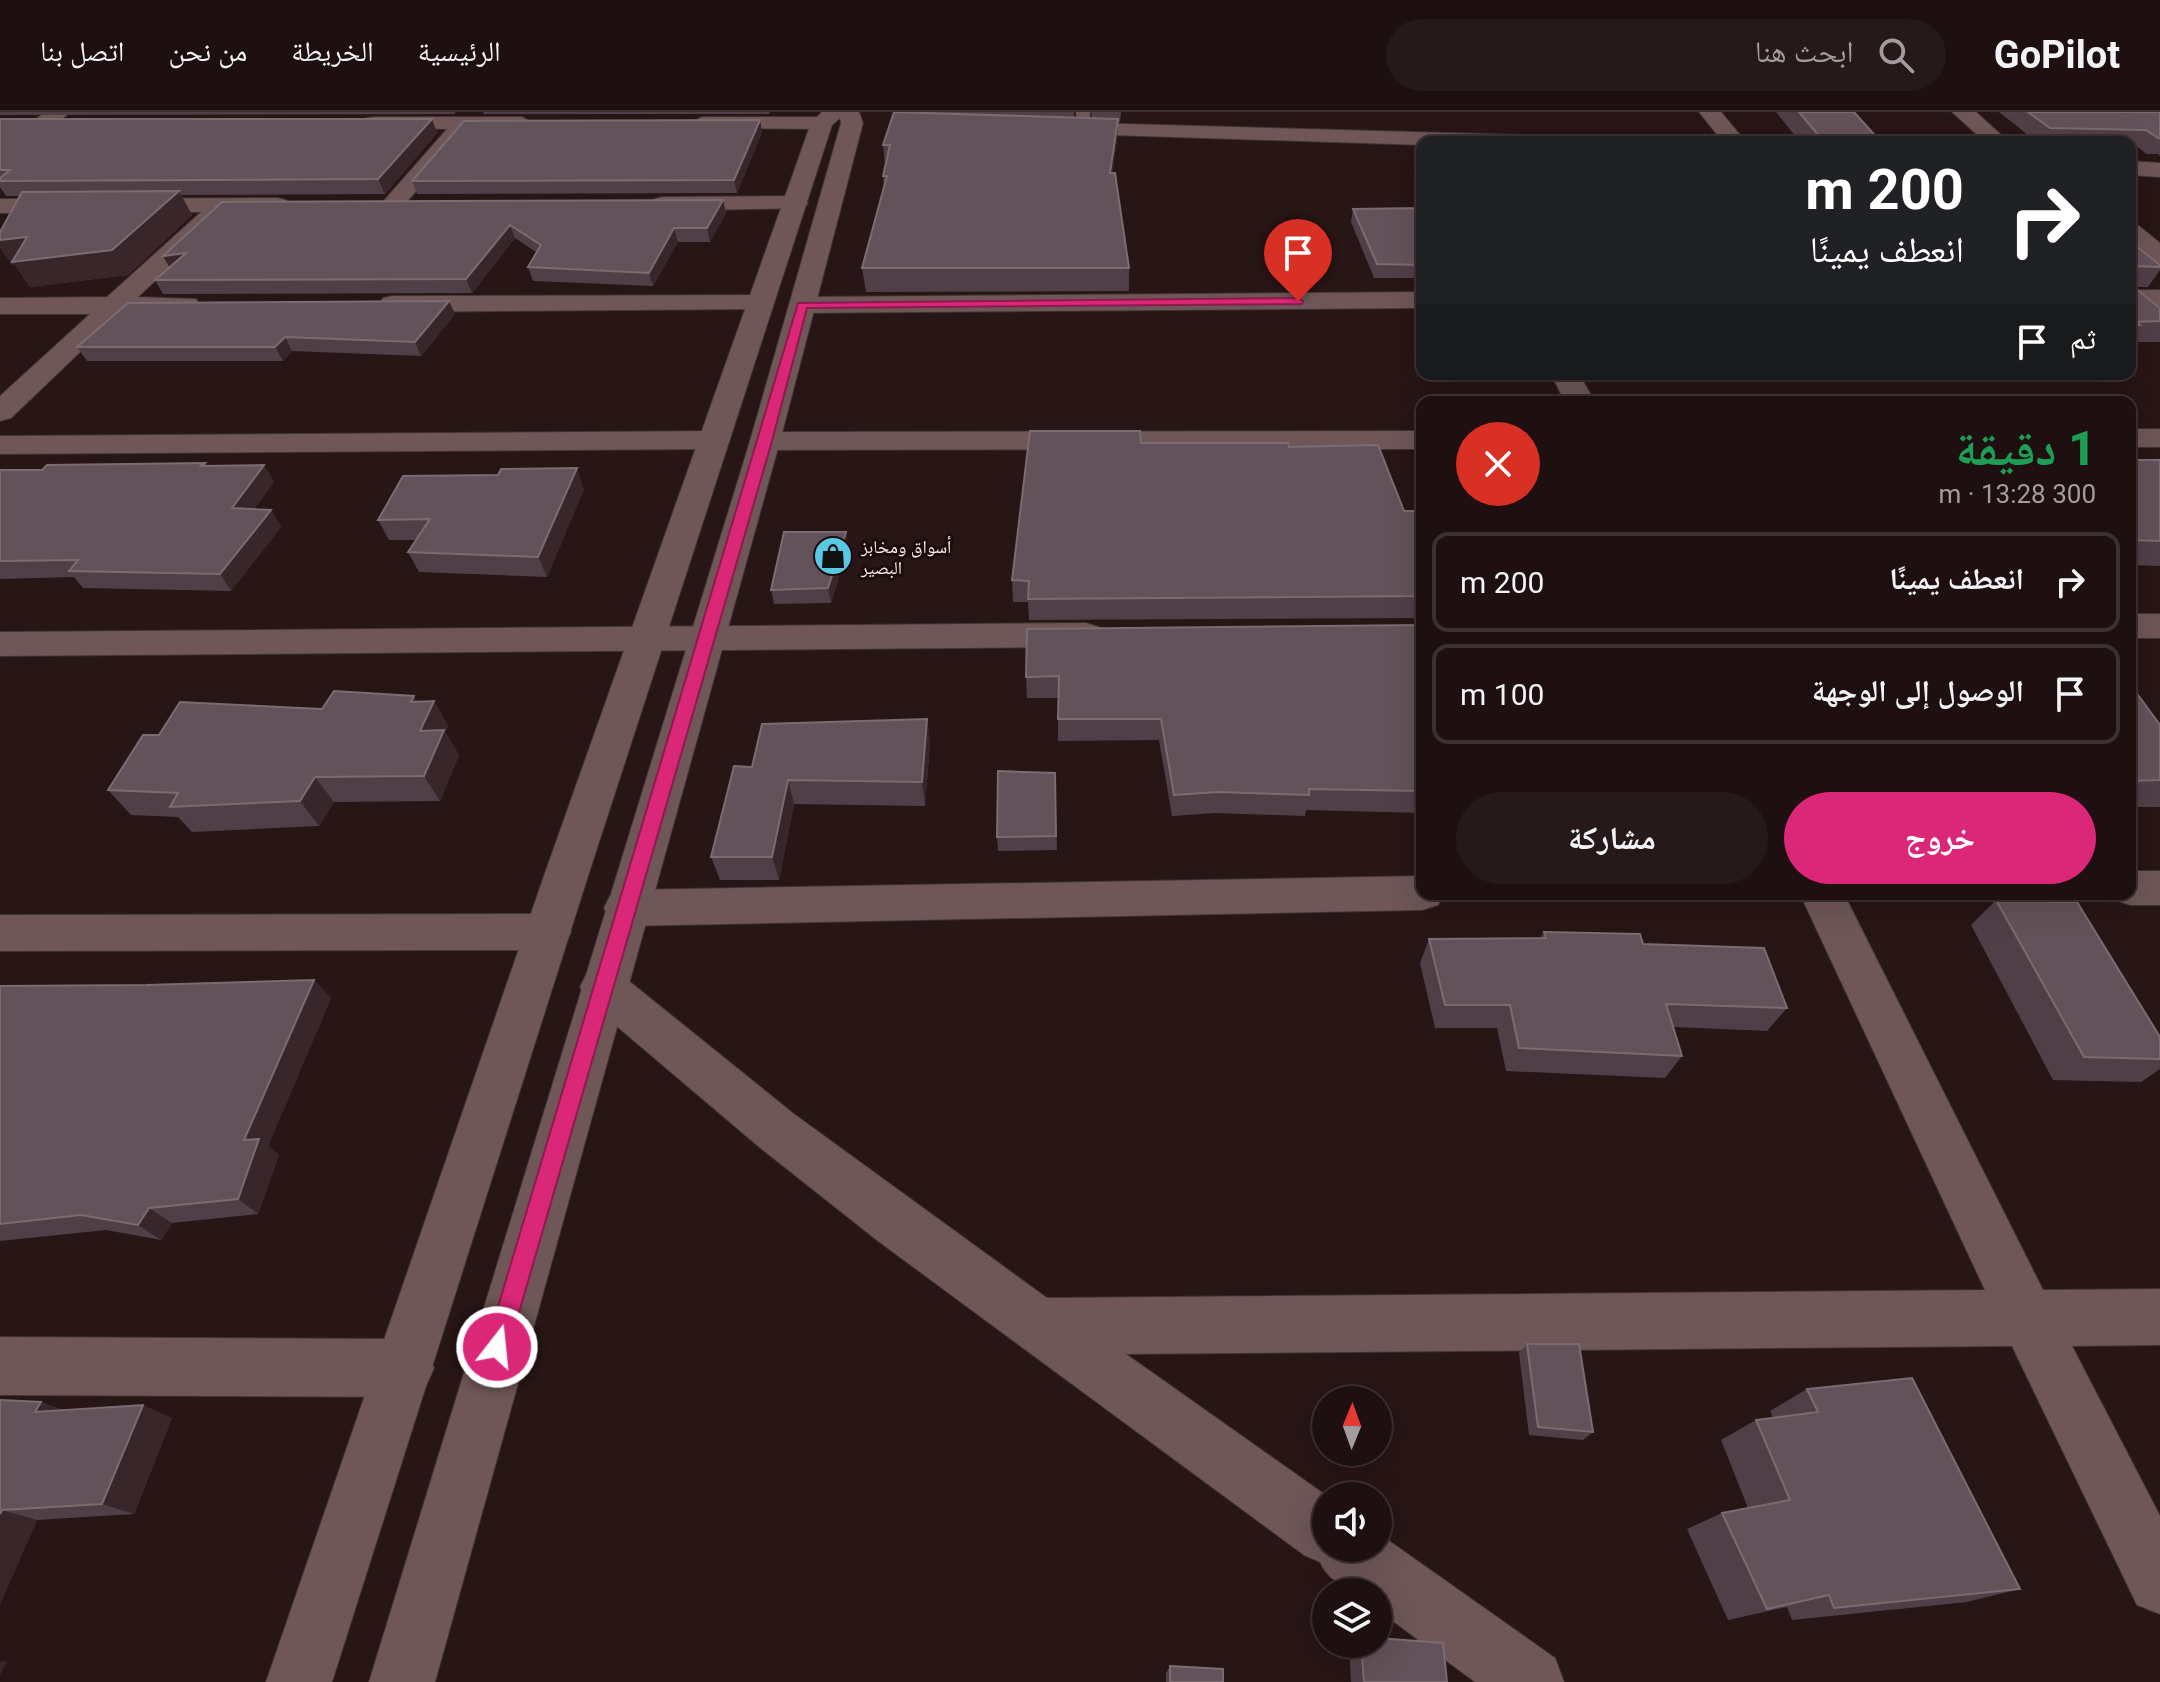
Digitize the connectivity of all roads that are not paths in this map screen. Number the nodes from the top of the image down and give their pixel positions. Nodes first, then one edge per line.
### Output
1 (1710, 112) edge
2 (1963, 112) edge
3 (466, 118) edge
4 (845, 119) edge
5 (59, 120) edge
6 (1084, 120) edge
7 (353, 123) edge
8 (540, 123) edge
9 (681, 123) edge
10 (0, 124) edge
11 (1038, 128) edge
12 (1730, 136) edge
13 (1991, 136) edge
14 (1416, 138) edge
15 (0, 153) edge
16 (2136, 168) edge
17 (2160, 170) edge
18 (796, 203) junction
19 (424, 204) edge
20 (641, 204) edge
21 (299, 205) edge
22 (0, 206) edge
23 (221, 206) junction
24 (2136, 236) edge
25 (2160, 255) edge
26 (2136, 298) edge
27 (2160, 298) edge
28 (1416, 300) edge
29 (368, 304) edge
30 (782, 304) junction
31 (116, 305) junction
32 (210, 305) edge
33 (0, 306) edge
34 (0, 412) edge
35 (2136, 438) edge
36 (2160, 438) edge
37 (715, 440) junction
38 (1416, 440) edge
39 (765, 441) junction
40 (0, 445) edge
41 (2136, 626) edge
42 (2160, 626) edge
43 (1120, 634) edge
44 (647, 638) junction
45 (707, 638) junction
46 (0, 644) edge
47 (2136, 888) edge
48 (2160, 888) edge
49 (1416, 893) edge
50 (1825, 900) edge
51 (626, 908) junction
52 (548, 932) junction
53 (0, 933) edge
54 (603, 987) junction
55 (2027, 1317) junction
56 (2160, 1317) edge
57 (1039, 1326) junction
58 (0, 1366) edge
59 (405, 1368) junction
60 (1312, 1523) edge
61 (1365, 1562) edge
62 (2160, 1582) edge
63 (299, 1682) edge
64 (402, 1682) edge
65 (1531, 1682) edge

1 - 12 street
2 - 13 street
3 - 7 street
3 - 8 street
3 - 19 street
4 - 9 street
4 - 18 street
4 - 30 street
5 - 10 street
5 - 15 street
6 - 11 street
6 - 14 street
16 - 17 street
18 - 20 street
18 - 30 street
21 - 23 street
22 - 23 street
23 - 31 street
24 - 25 street
26 - 27 street
28 - 30 street
29 - 30 street
30 - 37 street
30 - 39 street
31 - 32 street
31 - 33 street
31 - 34 street
35 - 36 street
37 - 40 street
37 - 44 street
38 - 39 street
39 - 45 street
41 - 42 street
43 - 45 street
44 - 45 street
44 - 46 street
44 - 52 street
45 - 51 street
47 - 48 street
49 - 51 street
50 - 55 street
51 - 54 street
52 - 53 street
52 - 59 street
54 - 57 street
54 - 64 street
55 - 56 street
55 - 57 street
55 - 62 street
57 - 60 street
58 - 59 street
59 - 63 street
61 - 65 street

